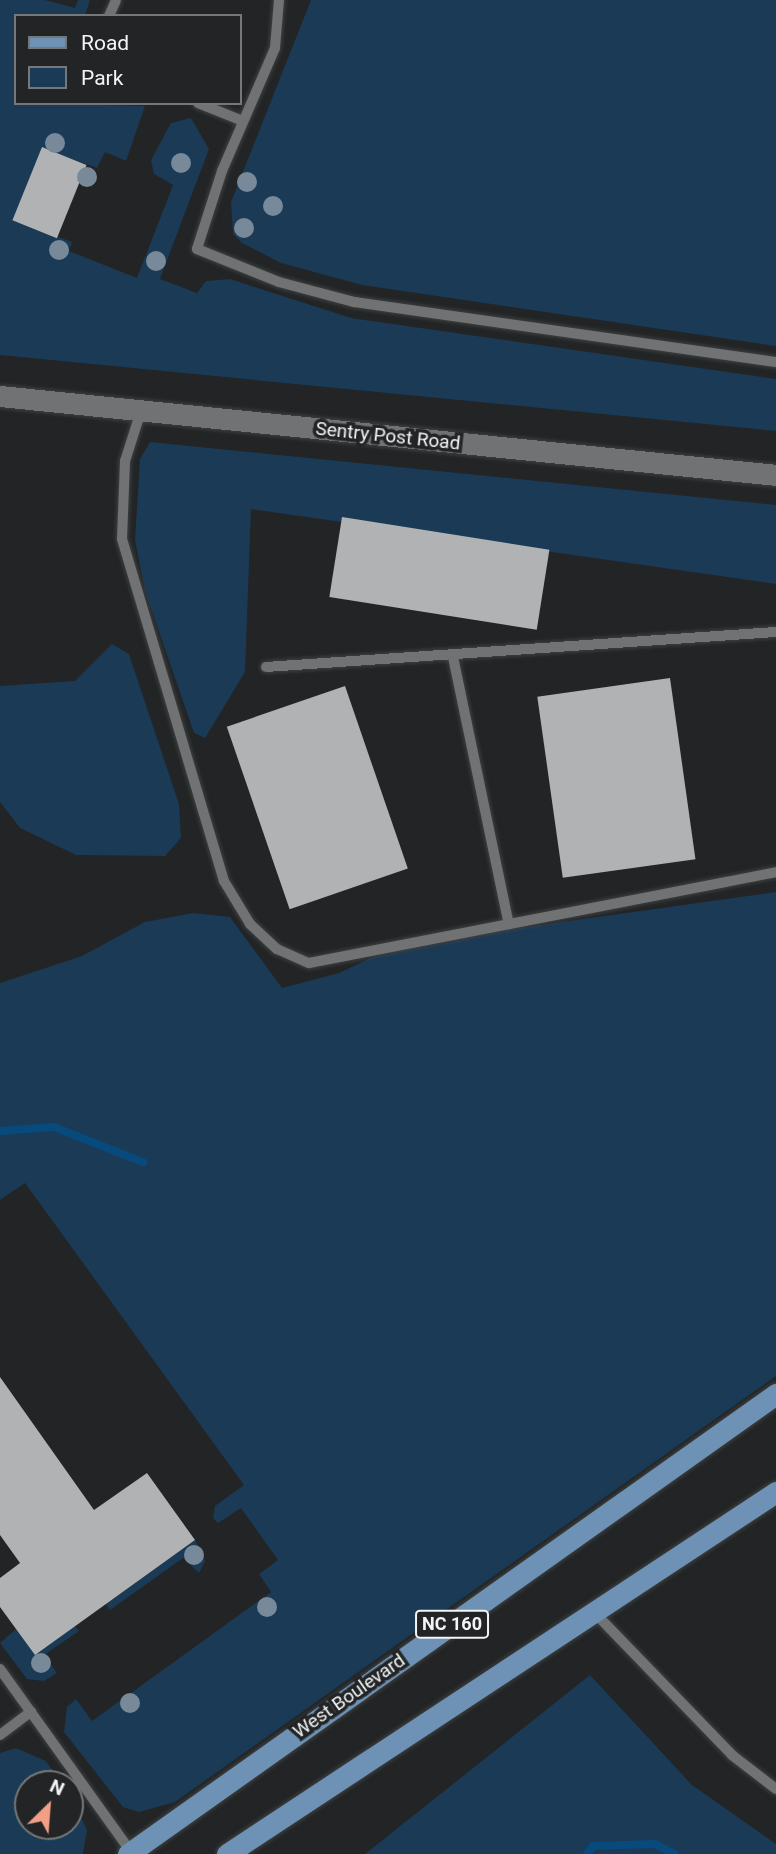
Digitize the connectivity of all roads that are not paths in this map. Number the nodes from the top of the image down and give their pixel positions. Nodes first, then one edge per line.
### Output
1 (279, 0) edge
2 (203, 105) edge
3 (243, 121) junction
4 (776, 362) edge
5 (0, 397) edge
6 (141, 411) junction
7 (776, 475) edge
8 (776, 632) edge
9 (453, 657) junction
10 (266, 667) dead end
11 (776, 872) edge
12 (509, 924) junction
13 (776, 1394) edge
14 (776, 1492) edge
15 (595, 1613) junction
16 (0, 1669) edge
17 (31, 1712) junction
18 (0, 1735) edge
19 (776, 1790) edge
20 (130, 1853) edge
21 (227, 1854) edge

1 - 3 lane
2 - 3 lane
3 - 4 lane
5 - 6 street, Sentry Post Road
6 - 7 street, Sentry Post Road
6 - 12 lane
8 - 9 lane
9 - 10 lane
9 - 12 lane
11 - 12 lane
13 - 20 main road, West Boulevard / NC 160
14 - 15 main road
15 - 19 lane
15 - 21 main road
16 - 17 lane
17 - 18 lane
17 - 20 lane

